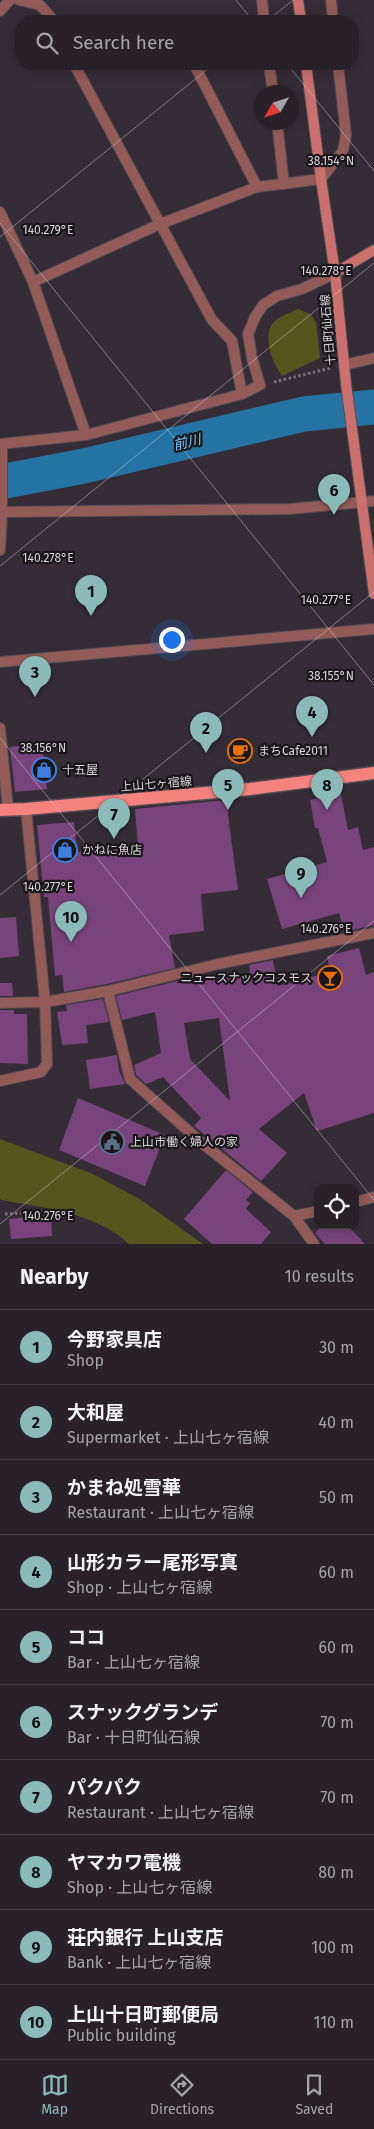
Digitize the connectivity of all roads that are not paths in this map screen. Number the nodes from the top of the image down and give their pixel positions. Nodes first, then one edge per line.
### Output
1 (10, 0) edge
2 (19, 0) edge
3 (262, 0) edge
4 (298, 0) edge
5 (331, 0) edge
6 (0, 11) edge
7 (49, 15) edge
8 (263, 15) edge
9 (300, 15) edge
10 (332, 15) edge
11 (77, 70) edge
12 (197, 70) edge
13 (270, 70) edge
14 (307, 70) edge
15 (339, 70) edge
16 (272, 85) edge
17 (278, 130) edge
18 (321, 179) junction
19 (284, 184) junction
20 (257, 188) junction
21 (0, 212) edge
22 (160, 224) junction
23 (374, 250) edge
24 (335, 273) junction
25 (33, 282) junction
26 (374, 358) edge
27 (344, 365) junction
28 (242, 394) junction
29 (86, 435) junction
30 (1, 444) edge
31 (374, 501) edge
32 (361, 503) junction
33 (2, 512) junction
34 (0, 550) edge
35 (374, 594) edge
36 (374, 629) edge
37 (0, 662) edge
38 (0, 728) edge
39 (374, 773) edge
40 (26, 809) junction
41 (4, 810) edge
42 (374, 933) edge
43 (108, 991) junction
44 (45, 1002) junction
45 (0, 1003) edge
46 (0, 1081) edge
47 (374, 1197) edge
48 (359, 1201) edge
49 (314, 1212) edge
50 (294, 1216) junction
51 (314, 1244) edge

1 - 6 street
2 - 7 street
3 - 8 street
4 - 9 main road
5 - 10 street
11 - 22 street
12 - 20 street
13 - 16 street
14 - 18 main road, 十日町仙石線
15 - 18 street
17 - 19 street
18 - 19 street
18 - 24 main road, 十日町仙石線
19 - 20 street
20 - 22 street
21 - 25 street
22 - 25 street
22 - 28 street
23 - 24 main road
24 - 27 main road, 十日町仙石線
24 - 28 street
25 - 29 street
26 - 27 street
27 - 32 main road, 十日町仙石線
28 - 29 street
29 - 30 street
30 - 33 street
31 - 32 street
32 - 33 street
32 - 35 main road, 十日町仙石線
33 - 34 street
36 - 37 street
38 - 41 street
39 - 40 main road, 上山七ヶ宿線
40 - 41 main road, 上山七ヶ宿線
40 - 44 street
42 - 43 street
43 - 44 street
43 - 50 street
44 - 45 street
44 - 46 street
47 - 48 street
49 - 50 street
50 - 51 street

